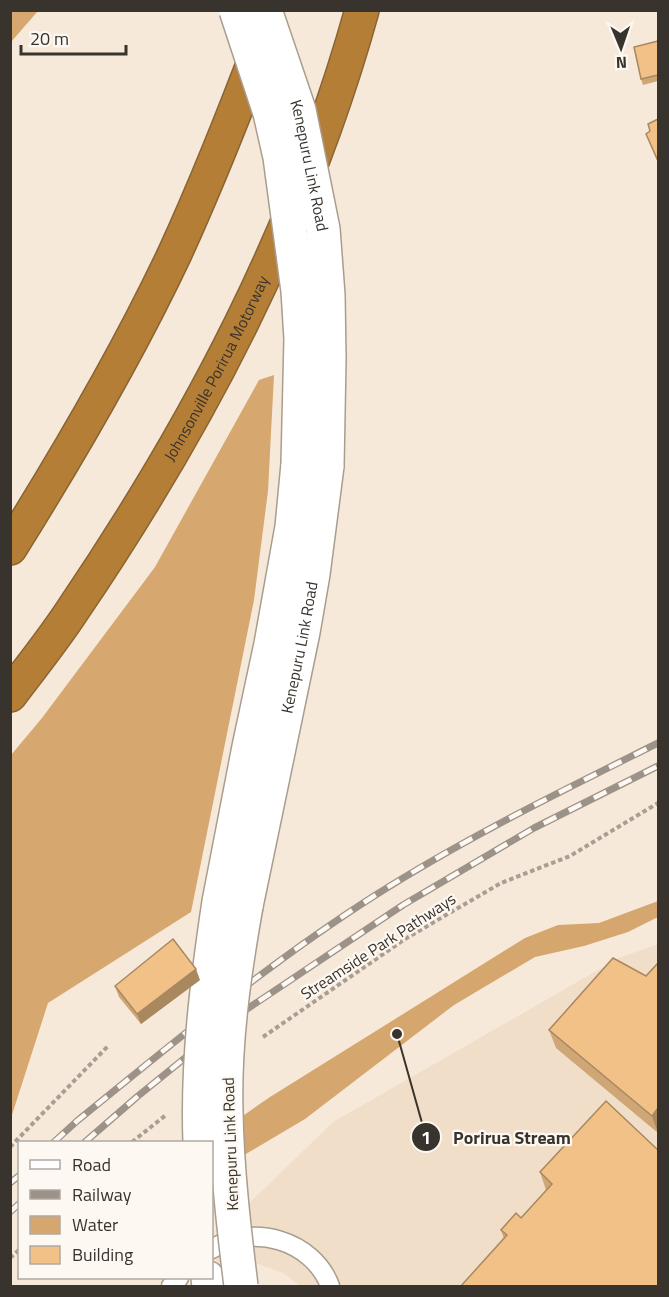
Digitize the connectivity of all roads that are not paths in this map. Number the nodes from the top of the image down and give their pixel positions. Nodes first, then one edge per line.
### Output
1 (236, 10) edge
2 (265, 10) edge
3 (274, 10) edge
4 (362, 10) edge
5 (313, 465) junction
6 (10, 548) edge
7 (10, 695) edge
8 (232, 904) junction
9 (200, 1141) edge
10 (213, 1250) edge
11 (241, 1287) edge
12 (330, 1287) edge

1 - 5 main road, Kenepuru Link Road, bridge
2 - 5 main road, Kenepuru Link Road, bridge
3 - 6 highway
4 - 7 highway, Johnsonville Porirua Motorway
5 - 8 main road, Kenepuru Link Road
8 - 9 main road, Kenepuru Link Road, bridge
8 - 11 main road, Kenepuru Link Road, bridge
10 - 12 lane

